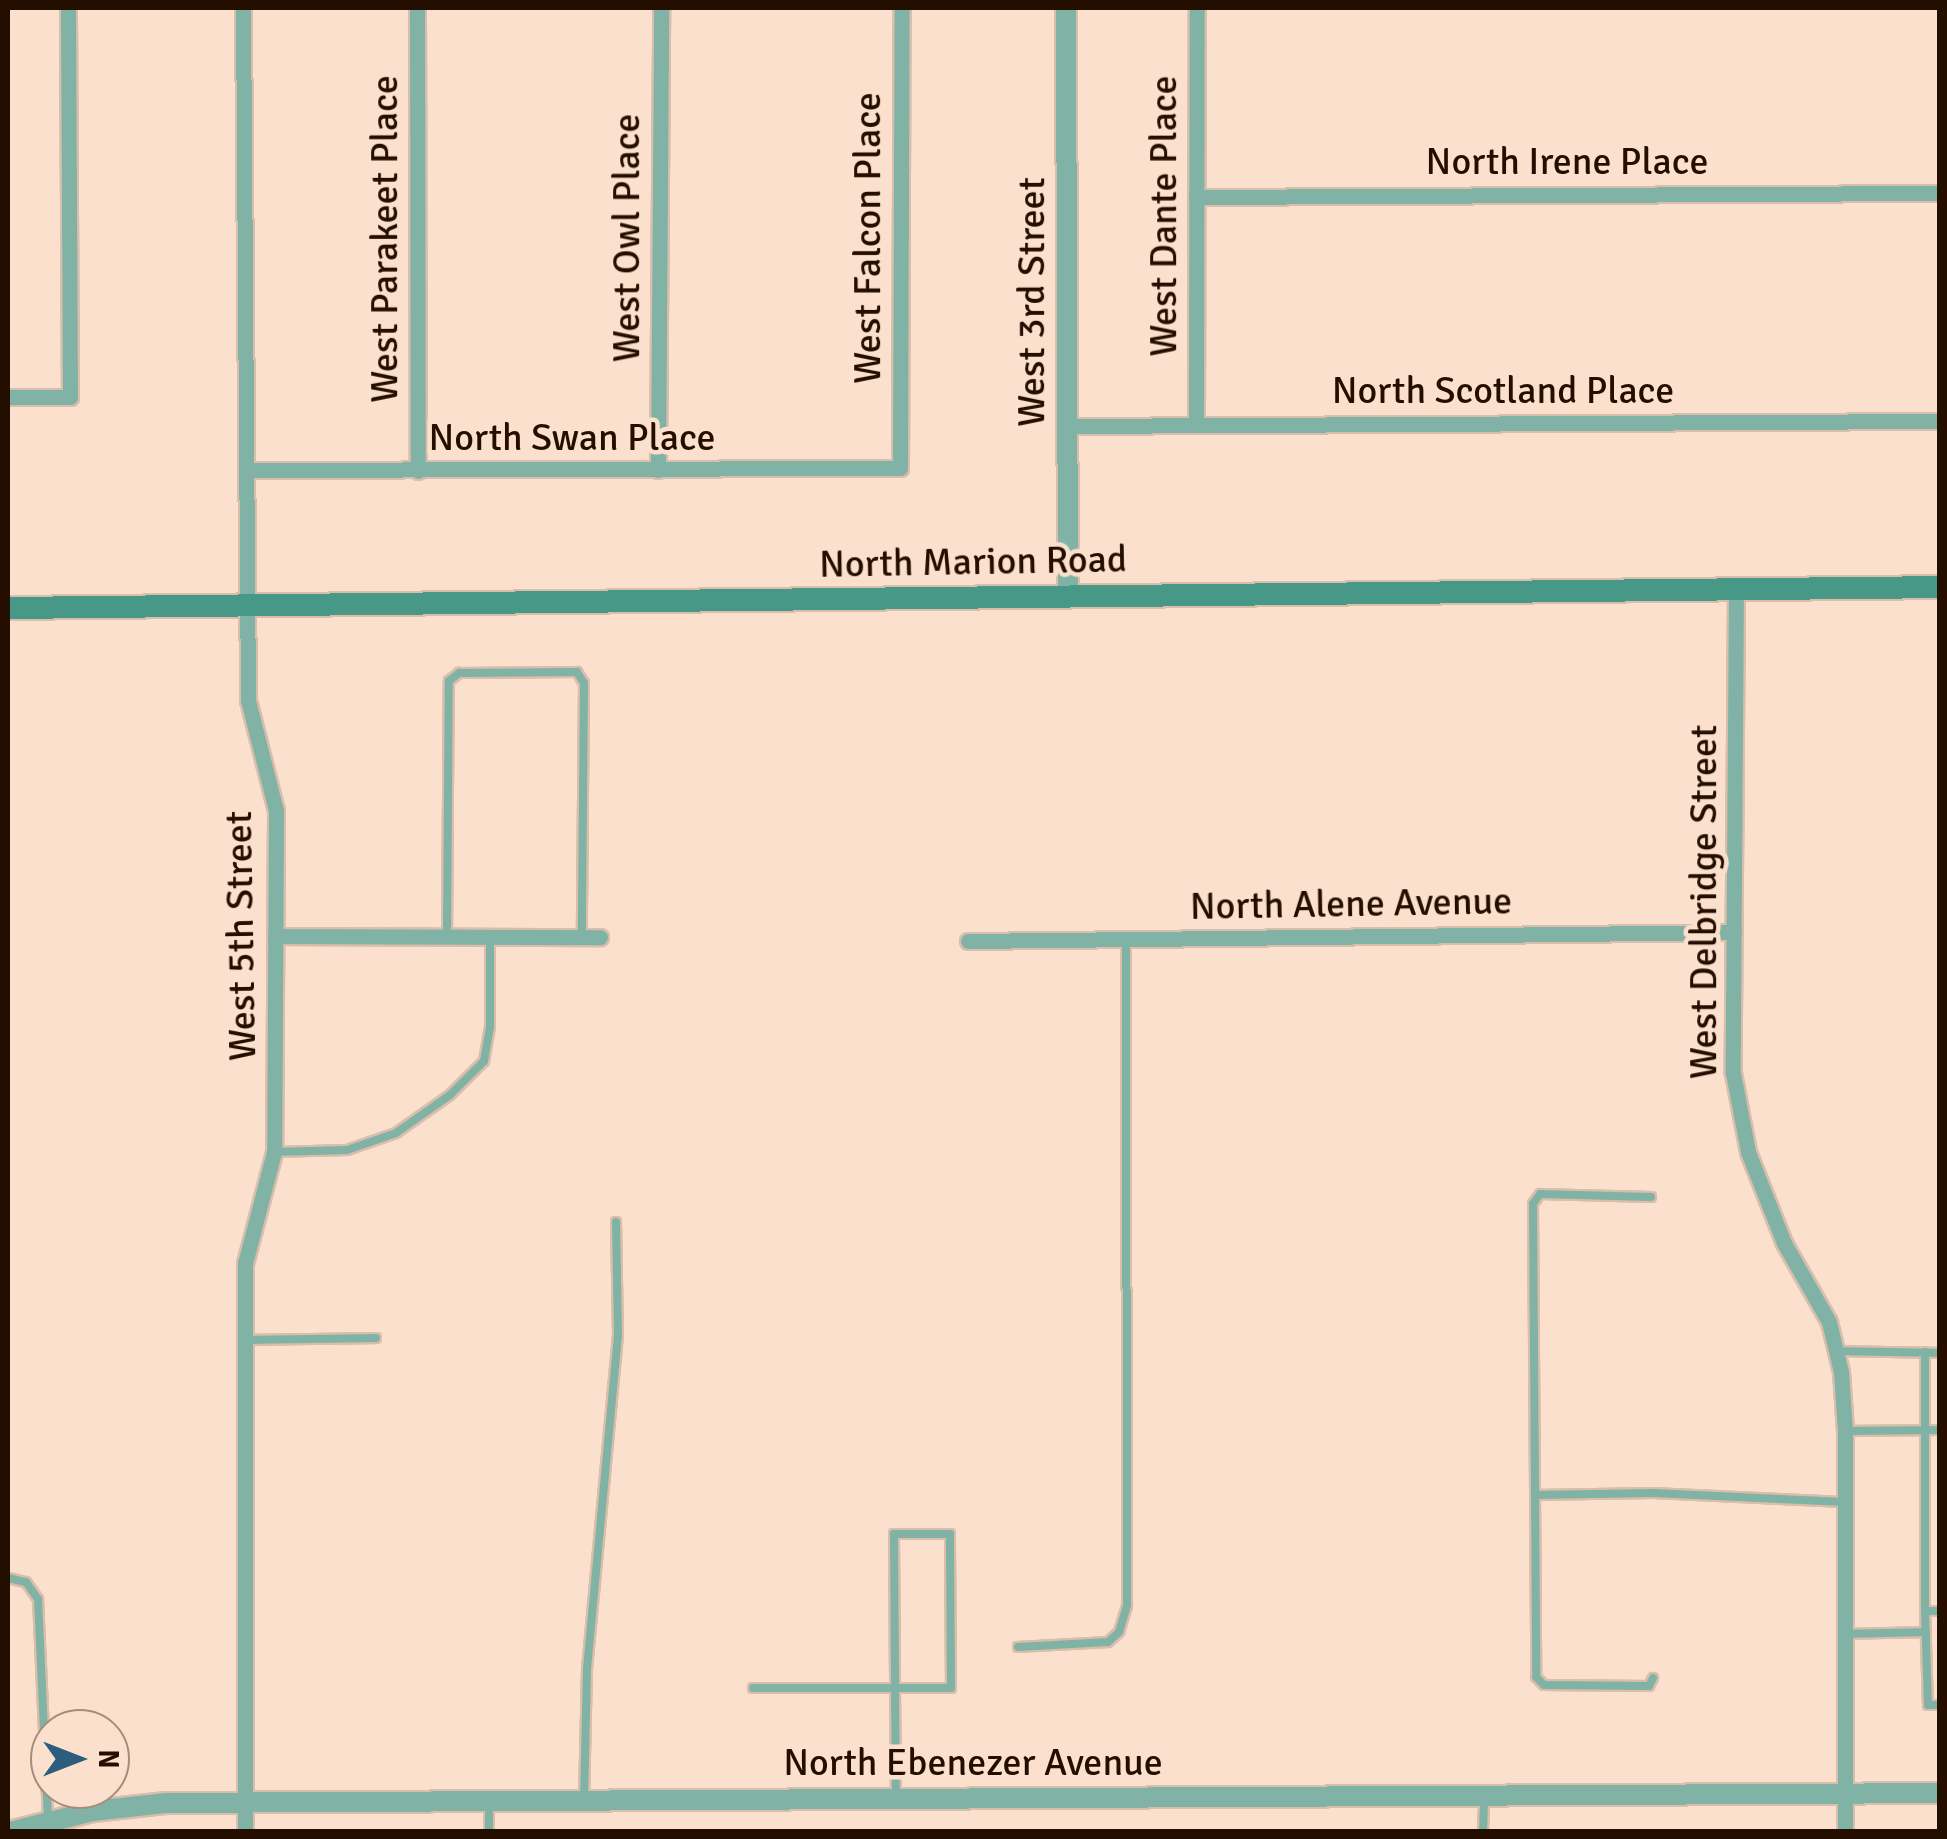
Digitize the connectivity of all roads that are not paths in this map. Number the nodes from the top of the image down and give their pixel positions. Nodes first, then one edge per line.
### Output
1 (68, 8) edge
2 (244, 8) edge
3 (417, 8) edge
4 (661, 8) edge
5 (902, 8) edge
6 (1066, 8) edge
7 (1197, 8) edge
8 (1940, 193) edge
9 (1196, 196) junction
10 (8, 397) edge
11 (1940, 421) edge
12 (1196, 425) junction
13 (1067, 426) junction
14 (900, 468) joint
15 (246, 470) junction
16 (658, 470) junction
17 (418, 472) junction
18 (1940, 587) edge
19 (1736, 590) junction
20 (1068, 596) junction
21 (244, 606) junction
22 (8, 608) edge
23 (1734, 932) junction
24 (275, 936) junction
25 (447, 937) junction
26 (490, 937) junction
27 (582, 937) junction
28 (600, 937) dead end
29 (1126, 939) junction
30 (968, 940) dead end
31 (274, 1152) junction
32 (1650, 1197) dead end
33 (616, 1222) dead end
34 (376, 1338) dead end
35 (245, 1340) junction
36 (1836, 1350) junction
37 (1924, 1352) junction
38 (1940, 1352) edge
39 (1925, 1430) junction
40 (1940, 1430) edge
41 (1846, 1431) junction
42 (1536, 1496) junction
43 (1844, 1502) junction
44 (8, 1578) edge
45 (1940, 1611) edge
46 (1925, 1612) junction
47 (1926, 1632) junction
48 (1844, 1634) junction
49 (1018, 1647) dead end
50 (1653, 1678) dead end
51 (753, 1688) dead end
52 (895, 1688) junction
53 (1940, 1705) edge
54 (1940, 1793) edge
55 (1844, 1794) junction
56 (1484, 1795) junction
57 (896, 1798) junction
58 (584, 1800) junction
59 (489, 1801) junction
60 (245, 1803) junction
61 (48, 1822) junction
62 (10, 1832) edge
63 (245, 1832) edge
64 (489, 1832) edge
65 (1483, 1832) edge
66 (1845, 1832) edge

1 - 10 street
2 - 15 street, West 5th Street
3 - 17 street, West Parakeet Place
4 - 16 street, West Owl Place
5 - 14 street, West Falcon Place
6 - 13 street, West 3rd Street
7 - 9 street, West Dante Place
8 - 9 street, North Irene Place
9 - 12 street, West Dante Place
11 - 12 street, North Scotland Place
12 - 13 street, North Scotland Place
13 - 20 street, West 3rd Street
14 - 16 street, North Swan Place
15 - 17 street, North Swan Place
15 - 21 street, West 5th Street
16 - 17 street, North Swan Place
18 - 19 main road, North Marion Road
19 - 20 main road, North Marion Road
19 - 23 street, West Delbridge Street
20 - 21 main road, North Marion Road
21 - 22 main road, North Marion Road
21 - 24 street, West 5th Street
23 - 29 street, North Alene Avenue
23 - 36 street, West Delbridge Street
24 - 25 street
24 - 31 street, West 5th Street
25 - 26 street
25 - 27 lane
26 - 27 street
26 - 31 lane
27 - 28 street
29 - 30 street, North Alene Avenue
29 - 49 lane
31 - 35 street, West 5th Street
32 - 42 lane
33 - 58 lane
34 - 35 lane
35 - 60 street, West 5th Street
36 - 37 lane
36 - 41 street, West Delbridge Street
37 - 38 lane
37 - 39 lane
39 - 40 lane
39 - 41 lane
39 - 46 lane
41 - 43 street, West Delbridge Street
42 - 43 lane
42 - 50 lane
43 - 48 street, West Delbridge Street
44 - 61 lane
45 - 46 lane
46 - 47 lane
47 - 48 lane
47 - 53 lane
48 - 55 street, West Delbridge Street
51 - 52 lane
52 - 52 lane
52 - 57 lane
54 - 55 street, North Ebenezer Avenue
55 - 56 street, North Ebenezer Avenue
55 - 66 street, West Delbridge Street
56 - 57 street, North Ebenezer Avenue
56 - 65 lane
57 - 58 street, North Ebenezer Avenue
58 - 59 street, North Ebenezer Avenue
59 - 60 street, North Ebenezer Avenue
59 - 64 lane
60 - 61 street, North Ebenezer Avenue
60 - 63 street, West 5th Street
61 - 62 street, North Ebenezer Avenue

